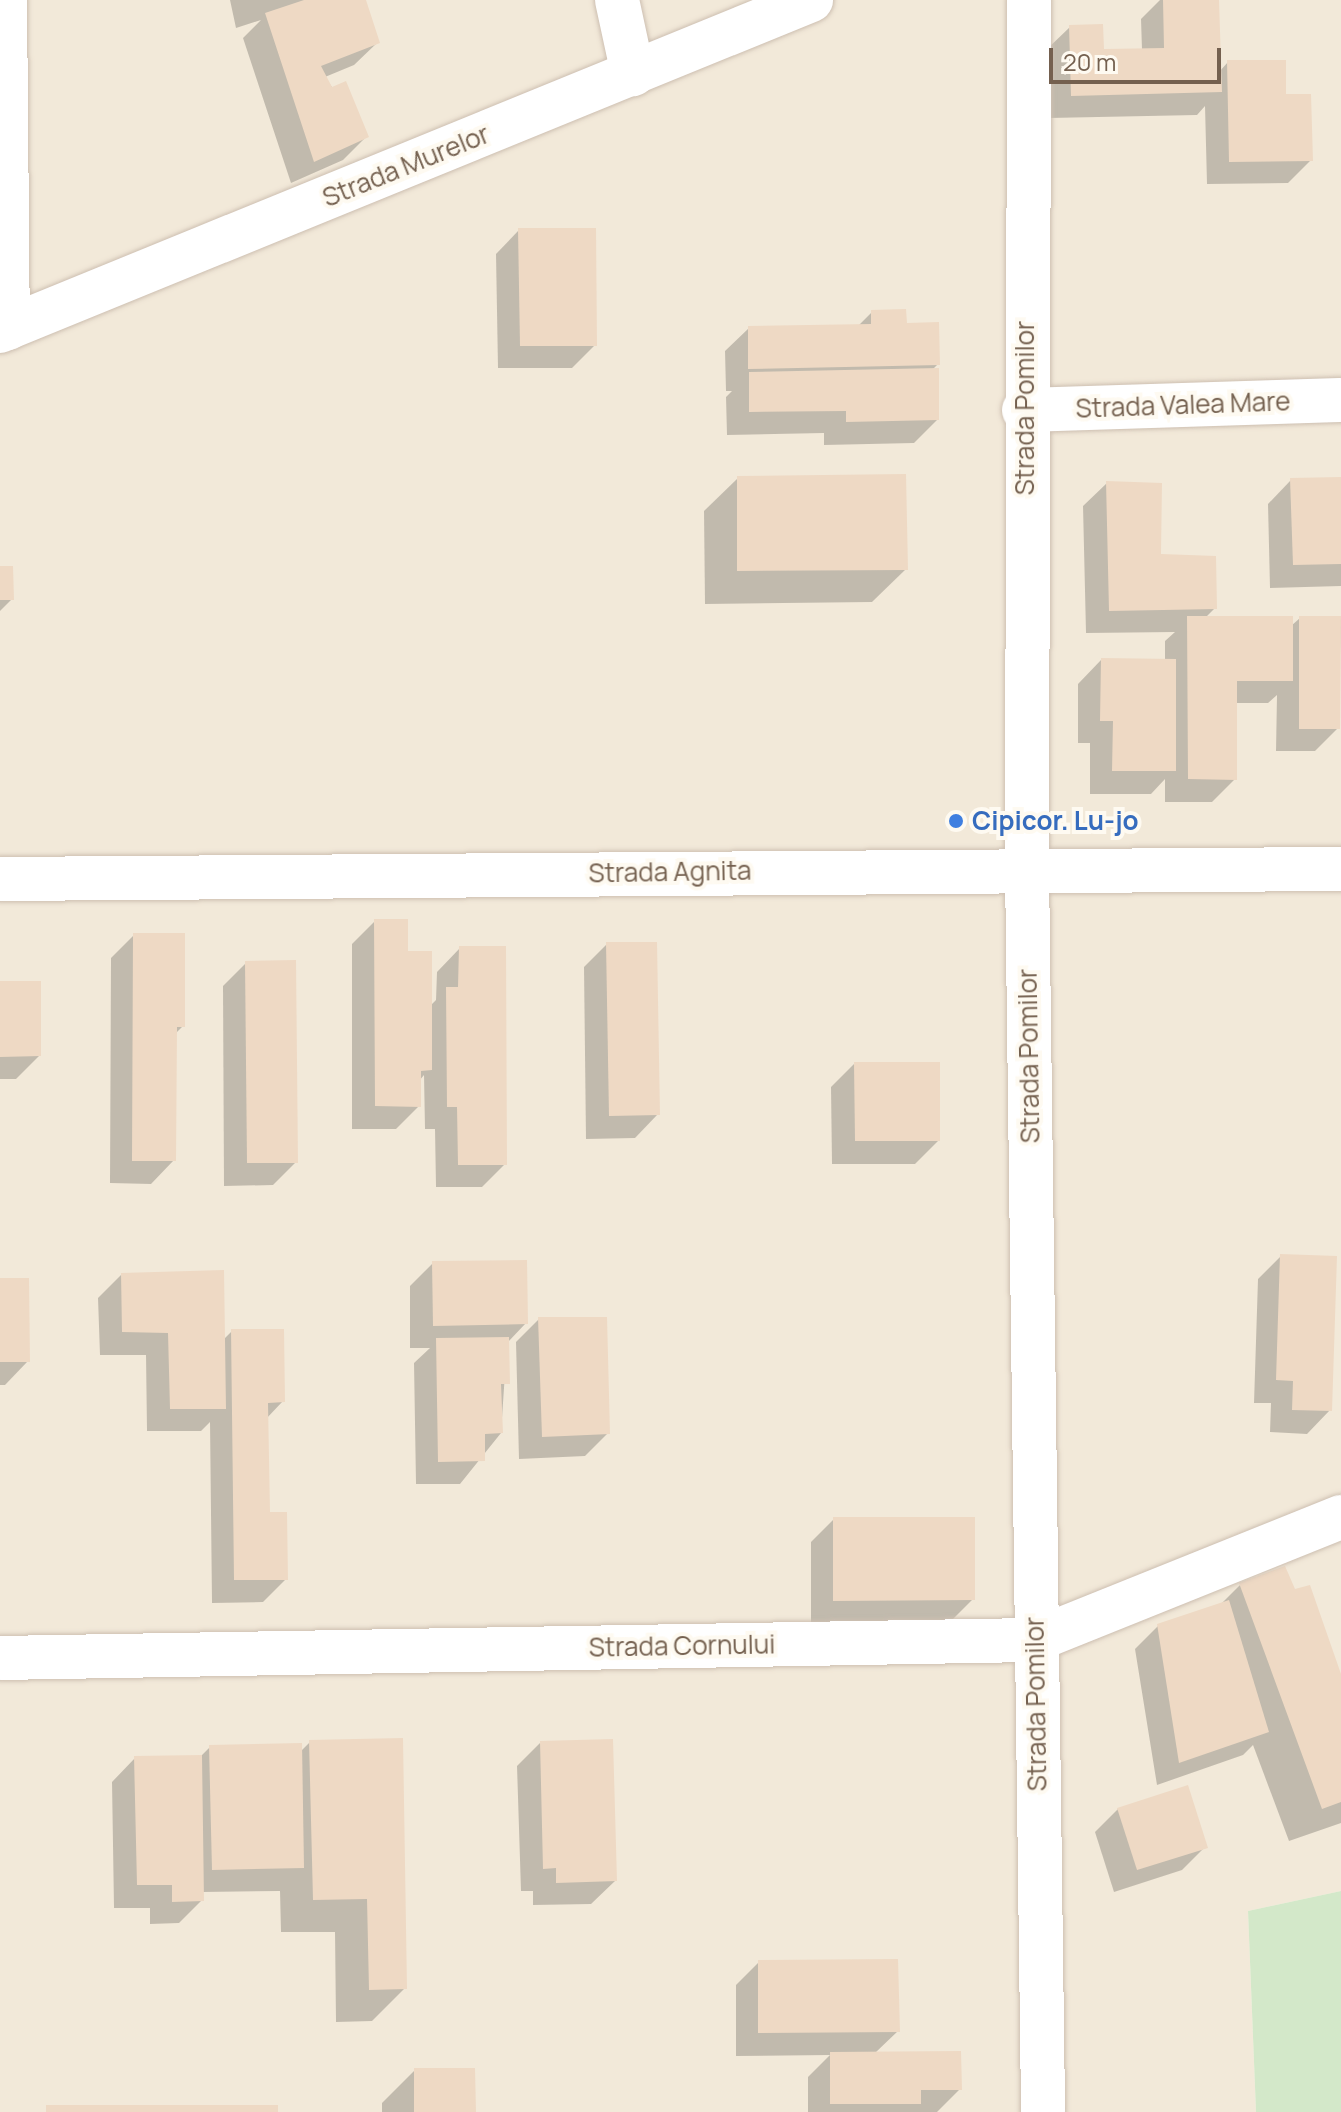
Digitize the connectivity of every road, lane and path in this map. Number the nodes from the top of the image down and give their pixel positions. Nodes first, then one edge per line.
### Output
1 (5, 0) edge
2 (617, 0) edge
3 (811, 0) edge
4 (1029, 0) edge
5 (633, 74) junction
6 (4, 329) edge
7 (1341, 400) edge
8 (1024, 410) junction
9 (1027, 868) junction
10 (1341, 869) edge
11 (0, 879) edge
12 (1341, 1517) edge
13 (1035, 1640) junction
14 (0, 1658) edge
15 (1043, 2112) edge

1 - 6 street
2 - 5 street
3 - 5 street, Strada Murelor
4 - 8 street, Strada Pomilor
5 - 6 street, Strada Murelor
7 - 8 street, Strada Valea Mare
8 - 9 street, Strada Pomilor
9 - 10 street, Strada Agnita
9 - 11 street, Strada Agnita
9 - 13 street, Strada Pomilor
12 - 13 street, Strada Cornului
13 - 14 street, Strada Cornului
13 - 15 street, Strada Pomilor

